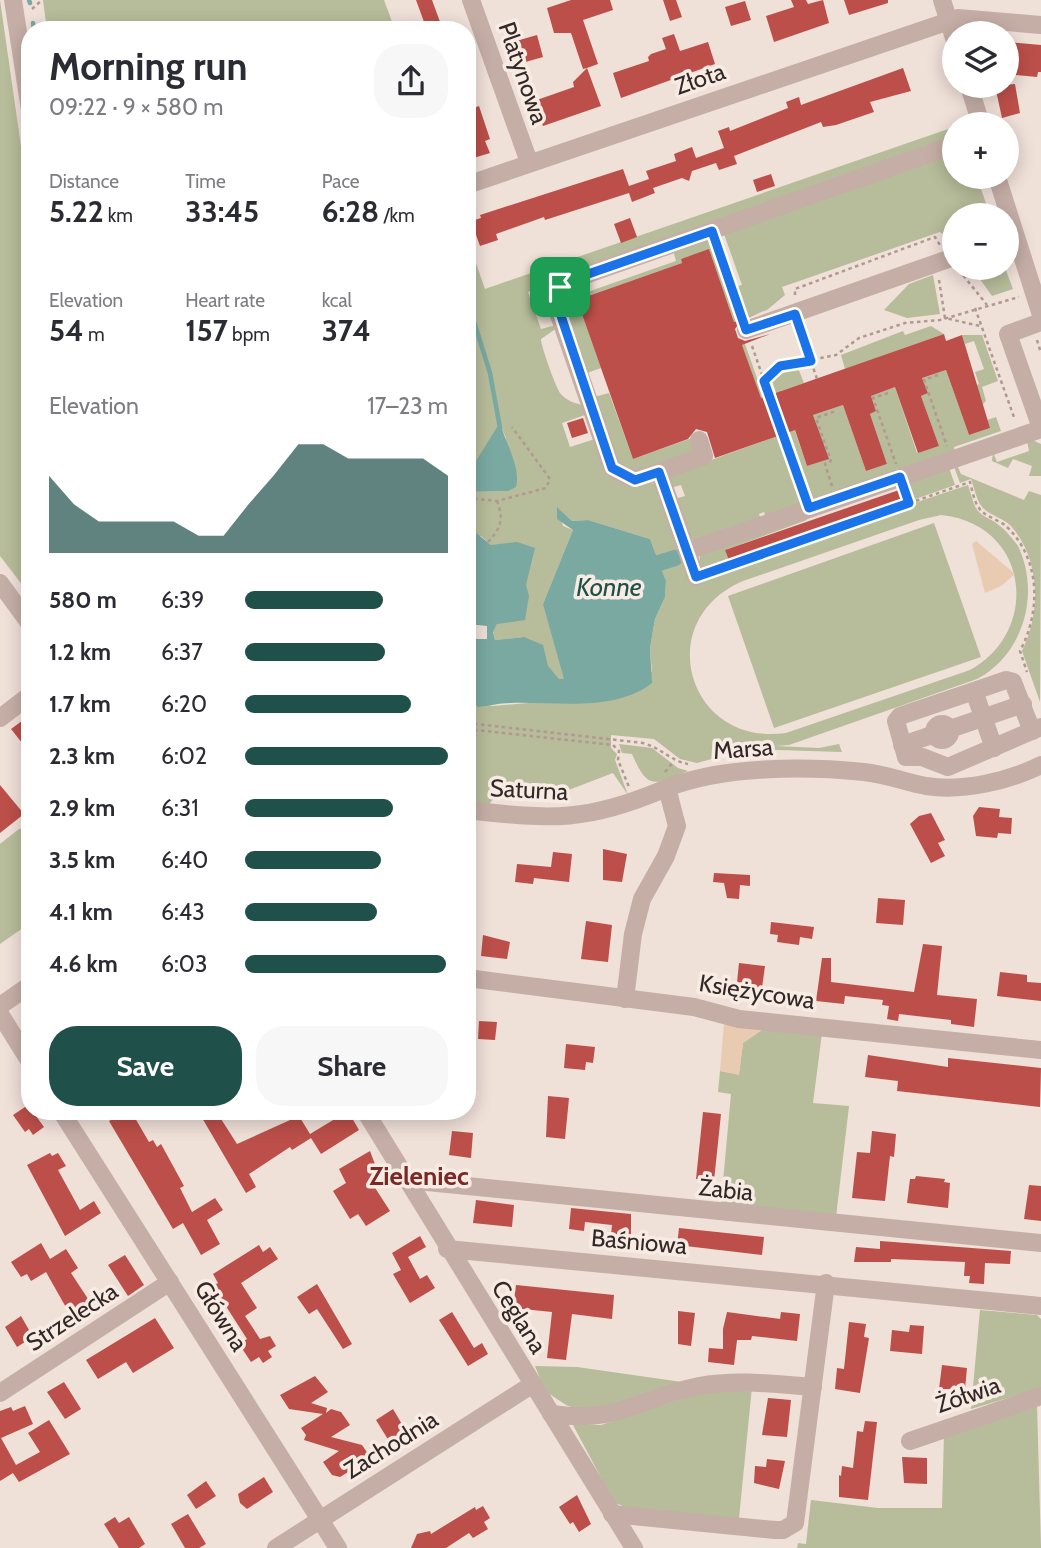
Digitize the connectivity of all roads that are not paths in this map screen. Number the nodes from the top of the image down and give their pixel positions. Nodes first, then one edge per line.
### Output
1 (13, 0) edge
2 (471, 0) edge
3 (942, 0) edge
4 (946, 21) edge
5 (956, 21) edge
6 (994, 21) edge
7 (1019, 23) edge
8 (1041, 25) edge
9 (942, 35) edge
10 (21, 52) edge
11 (942, 149) edge
12 (528, 162) junction
13 (476, 182) edge
14 (1002, 189) edge
15 (1033, 262) edge
16 (942, 264) edge
17 (1041, 315) edge
18 (1041, 322) edge
19 (746, 330) road end
20 (1041, 429) edge
21 (699, 440) dead end
22 (659, 472) junction
23 (687, 551) junction
24 (696, 577) road end
25 (0, 583) edge
26 (21, 612) edge
27 (974, 691) junction
28 (21, 702) edge
29 (1023, 704) junction
30 (933, 705) junction
31 (0, 718) edge
32 (983, 718) junction
33 (1037, 729) edge
34 (942, 732) junction
35 (902, 746) junction
36 (994, 748) junction
37 (954, 764) junction
38 (1041, 765) edge
39 (667, 788) junction
40 (476, 811) edge
41 (476, 979) edge
42 (21, 991) edge
43 (625, 999) junction
44 (0, 1006) edge
45 (0, 1014) edge
46 (21, 1048) edge
47 (1041, 1049) edge
48 (67, 1120) edge
49 (370, 1120) edge
50 (407, 1180) junction
51 (1041, 1243) edge
52 (447, 1249) junction
53 (170, 1282) junction
54 (826, 1283) junction
55 (1041, 1306) edge
56 (533, 1384) junction
57 (813, 1387) junction
58 (0, 1392) edge
59 (1041, 1396) edge
60 (551, 1414) junction
61 (910, 1441) dead end
62 (612, 1514) junction
63 (319, 1520) junction
64 (276, 1548) edge
65 (338, 1548) edge
66 (634, 1548) edge

1 - 10 street
2 - 12 street, Platynowa
3 - 4 street
5 - 6 street, Złota
7 - 8 street, Złota
9 - 12 street, Złota
11 - 22 street
12 - 13 street, Złota
14 - 15 street
15 - 17 street
16 - 19 street
18 - 20 street
20 - 23 street
21 - 22 street
22 - 23 street
23 - 24 street
25 - 26 street
27 - 29 street
27 - 30 street
27 - 32 street
28 - 31 street
29 - 32 street
29 - 33 street
30 - 34 street
30 - 35 street
32 - 34 street
32 - 36 street
33 - 36 street
34 - 35 street
34 - 37 street
35 - 37 street
36 - 37 street
38 - 39 street, Marsa
39 - 40 street, Saturna
39 - 43 street
41 - 43 street, Księżycowa
42 - 44 street
43 - 47 street, Księżycowa
45 - 46 street
48 - 53 street, Główna
49 - 50 street, Ceglana
50 - 51 street, Żabia
50 - 52 street, Ceglana
52 - 54 street, Baśniowa
52 - 56 street, Ceglana
53 - 58 street, Strzelecka
53 - 63 street, Główna
54 - 55 street, Baśniowa
54 - 57 street
56 - 60 street, Ceglana
56 - 63 street, Zachodnia
57 - 60 street
57 - 62 street
59 - 61 street, Żółwia
60 - 62 street, Ceglana
62 - 66 street, Ceglana
63 - 64 street, Zachodnia
63 - 65 street, Główna

